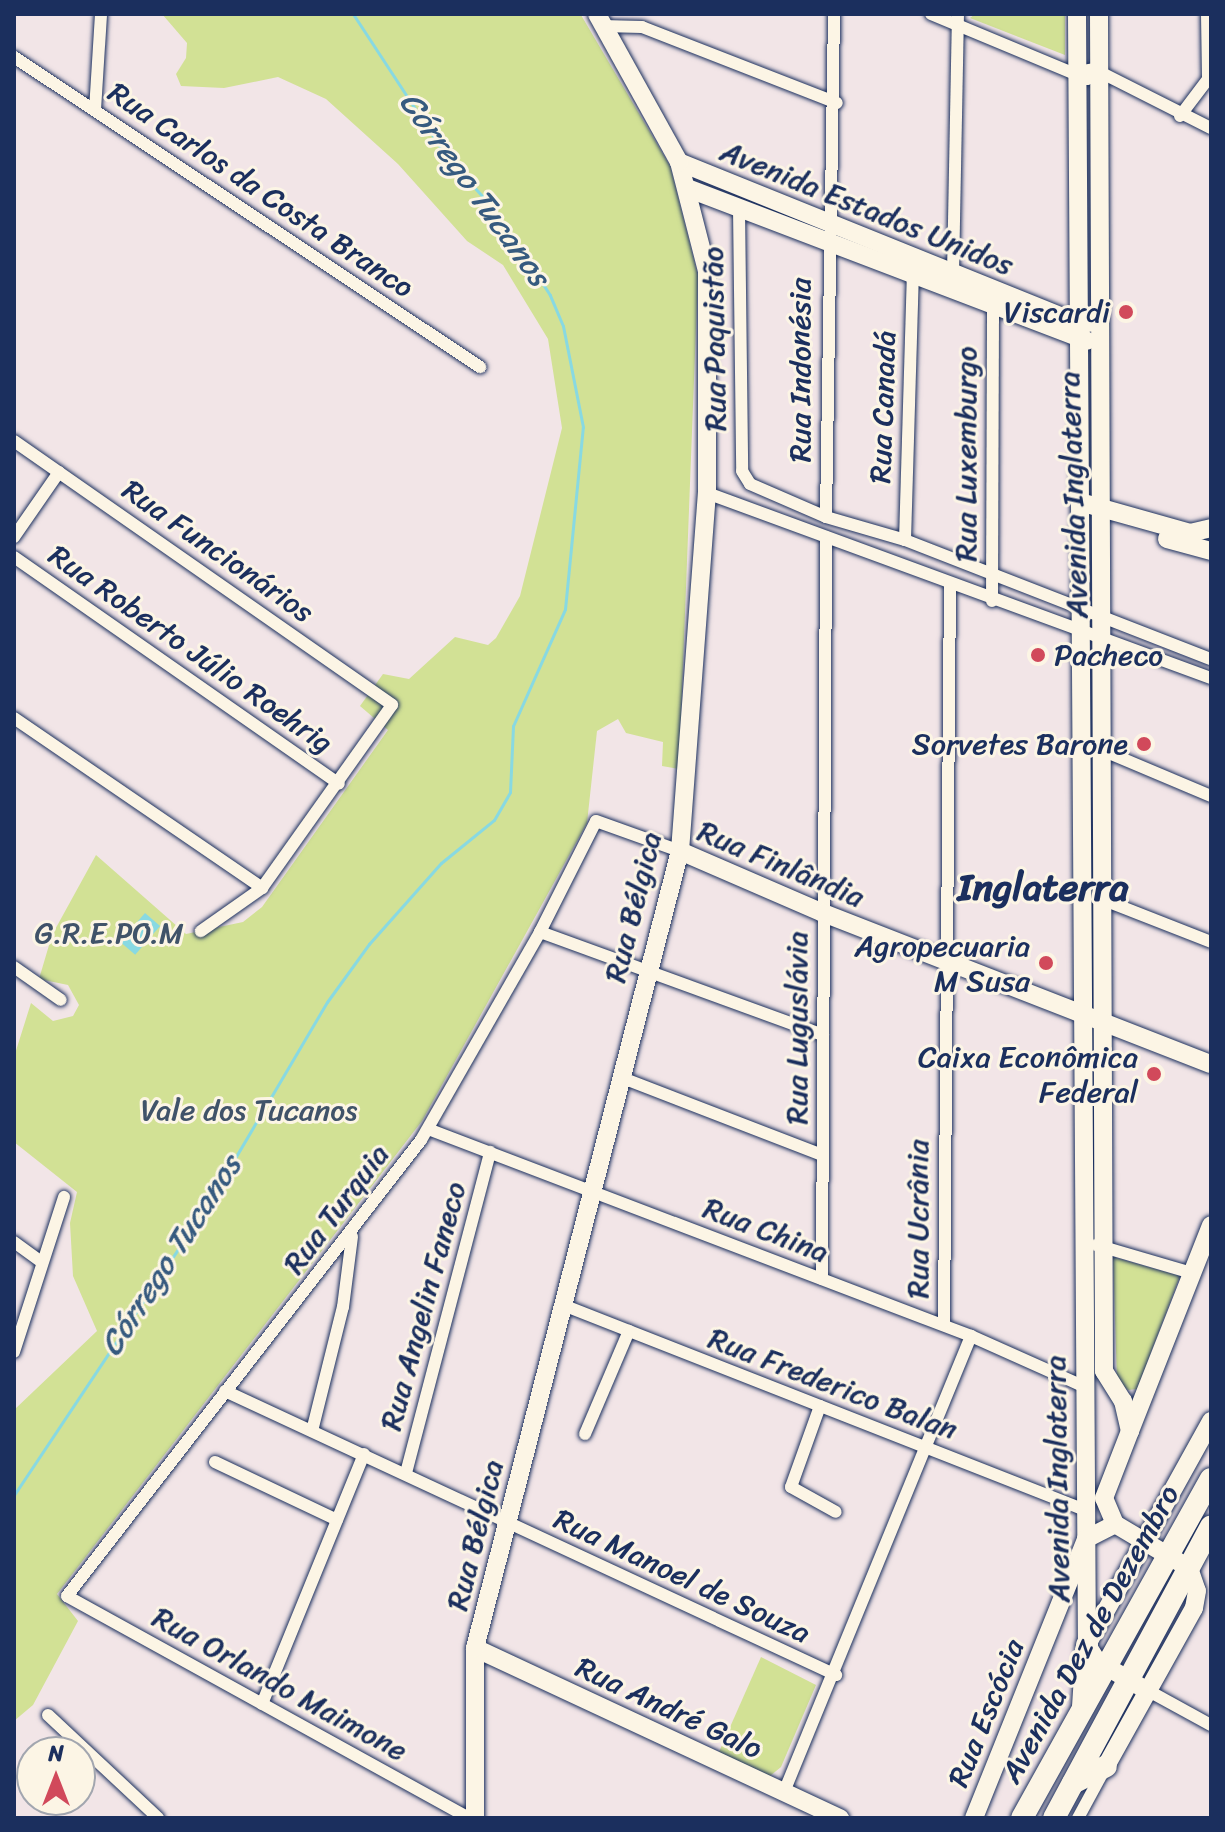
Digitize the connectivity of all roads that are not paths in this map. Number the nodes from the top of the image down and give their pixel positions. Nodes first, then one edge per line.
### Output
1 (101, 14) edge
2 (834, 14) edge
3 (931, 14) edge
4 (1077, 14) edge
5 (1099, 14) edge
6 (1207, 14) edge
7 (600, 20) edge
8 (958, 20) edge
9 (1209, 39) edge
10 (14, 57) edge
11 (1077, 72) junction
12 (1100, 73) junction
13 (1210, 77) edge
14 (837, 103) junction
15 (95, 110) junction
16 (1180, 116) junction
17 (1211, 128) edge
18 (679, 162) junction
19 (687, 188) junction
20 (739, 208) junction
21 (828, 223) junction
22 (827, 242) junction
23 (953, 273) junction
24 (913, 276) junction
25 (993, 308) junction
26 (1087, 332) junction
27 (480, 367) dead end
28 (14, 441) edge
29 (59, 472) junction
30 (707, 493) junction
31 (1078, 509) junction
32 (1097, 512) junction
33 (826, 517) junction
34 (1211, 528) edge
35 (14, 537) edge
36 (826, 537) junction
37 (905, 540) junction
38 (1211, 551) edge
39 (14, 557) edge
40 (992, 576) junction
41 (950, 585) junction
42 (992, 601) junction
43 (1082, 611) junction
44 (1104, 619) junction
45 (1082, 631) junction
46 (1105, 638) junction
47 (1211, 659) edge
48 (1211, 678) edge
49 (14, 718) edge
50 (1102, 750) junction
51 (339, 784) junction
52 (1211, 796) edge
53 (596, 821) joint
54 (1091, 822) junction
55 (1091, 842) junction
56 (680, 851) junction
57 (262, 888) junction
58 (1099, 898) junction
59 (823, 913) junction
60 (201, 931) dead end
61 (540, 932) junction
62 (1211, 942) edge
63 (945, 962) junction
64 (14, 967) edge
65 (647, 969) junction
66 (61, 1000) dead end
67 (1084, 1015) junction
68 (1105, 1024) junction
69 (823, 1035) junction
70 (1211, 1064) edge
71 (620, 1077) junction
72 (428, 1129) junction
73 (490, 1152) junction
74 (822, 1155) junction
75 (592, 1191) junction
76 (64, 1197) dead end
77 (1211, 1225) edge
78 (353, 1234) junction
79 (14, 1242) edge
80 (1085, 1244) junction
81 (1105, 1245) junction
82 (42, 1262) junction
83 (1192, 1273) junction
84 (822, 1279) junction
85 (563, 1305) junction
86 (944, 1325) junction
87 (629, 1331) junction
88 (971, 1336) junction
89 (14, 1352) edge
90 (1105, 1377) junction
91 (1150, 1381) junction
92 (1083, 1386) junction
93 (225, 1391) junction
94 (1123, 1401) junction
95 (820, 1406) junction
96 (1211, 1421) edge
97 (312, 1431) junction
98 (1130, 1431) junction
99 (585, 1434) dead end
100 (925, 1448) junction
101 (364, 1454) junction
102 (215, 1462) dead end
103 (406, 1473) junction
104 (1211, 1479) edge
105 (1085, 1510) junction
106 (836, 1512) dead end
107 (337, 1520) junction
108 (506, 1523) junction
109 (1115, 1524) junction
110 (1211, 1527) edge
111 (1086, 1539) junction
112 (1144, 1540) junction
113 (1169, 1555) junction
114 (1189, 1568) junction
115 (67, 1596) joint
116 (1087, 1645) junction
117 (475, 1648) junction
118 (1106, 1666) junction
119 (836, 1675) junction
120 (1138, 1685) junction
121 (262, 1704) junction
122 (1083, 1708) junction
123 (48, 1715) dead end
124 (1211, 1725) edge
125 (1106, 1766) junction
126 (1073, 1783) junction
127 (784, 1792) junction
128 (158, 1818) edge
129 (472, 1818) edge
130 (840, 1818) edge
131 (974, 1818) edge
132 (1022, 1818) edge
133 (1054, 1818) edge
134 (1078, 1818) edge

1 - 15 street
2 - 14 street, Rua Indonésia
3 - 8 street
4 - 11 street, Avenida Inglaterra
5 - 12 street, Avenida Inglaterra
6 - 9 street
7 - 14 street
7 - 18 street, Rua Bélgica
8 - 11 street
8 - 23 street
9 - 13 street
10 - 15 street, Rua Carlos da Costa Branco
11 - 12 street
11 - 26 street, Avenida Inglaterra
12 - 16 street
12 - 26 street, Avenida Inglaterra
13 - 16 street
14 - 21 street, Rua Indonésia
15 - 27 street, Rua Carlos da Costa Branco
16 - 17 street
18 - 19 street, Rua Bélgica
18 - 21 street, Avenida Estados Unidos
19 - 20 street, Avenida Estados Unidos
19 - 30 street, Rua Bélgica
20 - 22 street, Avenida Estados Unidos
20 - 33 street, Rua Paquistão
21 - 22 street, Rua Indonésia
21 - 23 street, Avenida Estados Unidos
22 - 24 street, Avenida Estados Unidos
22 - 33 street, Rua Indonésia
23 - 26 street, Avenida Estados Unidos
24 - 25 street, Avenida Estados Unidos
24 - 37 street, Rua Canadá
25 - 26 street, Avenida Estados Unidos
25 - 40 street, Rua Luxemburgo
26 - 31 street, Avenida Inglaterra
26 - 32 street, Avenida Inglaterra
28 - 29 street, Rua Funcionários
29 - 35 street
29 - 51 street, Rua Funcionários
30 - 36 street
30 - 56 street, Rua Bélgica
31 - 32 street
31 - 43 street, Avenida Inglaterra
32 - 34 street
32 - 38 street
32 - 44 street, Avenida Inglaterra
33 - 37 street
36 - 41 street
36 - 59 street, Rua Luguslávia
37 - 40 street
39 - 51 street, Rua Roberto Júlio Roehrig
40 - 42 street, Rua Luxemburgo
40 - 43 street
41 - 42 street
41 - 63 street, Rua Ucrânia
42 - 45 street
43 - 44 street
43 - 45 street, Avenida Inglaterra
44 - 46 street, Avenida Inglaterra
44 - 47 street
45 - 46 street
45 - 54 street, Avenida Inglaterra
46 - 48 street
46 - 50 street, Avenida Inglaterra
49 - 57 street
50 - 52 street
50 - 54 street, Avenida Inglaterra
51 - 57 street
53 - 56 street, Rua Finlândia
53 - 61 street, Rua Turquia
54 - 55 street, Avenida Inglaterra
55 - 58 street, Avenida Inglaterra
55 - 67 street, Avenida Inglaterra
56 - 59 street, Rua Finlândia
56 - 65 street, Rua Bélgica
57 - 60 street
58 - 62 street
58 - 68 street, Avenida Inglaterra
59 - 63 street, Rua Finlândia
59 - 69 street, Rua Luguslávia
61 - 65 street
61 - 72 street, Rua Turquia
63 - 67 street, Rua Finlândia
63 - 86 street, Rua Ucrânia
64 - 66 street
65 - 69 street
65 - 71 street, Rua Bélgica
67 - 68 street, Rua Finlândia
67 - 80 street, Avenida Inglaterra
68 - 70 street, Rua Finlândia
68 - 81 street, Avenida Inglaterra
69 - 74 street, Rua Luguslávia
71 - 74 street
71 - 75 street, Rua Bélgica
72 - 73 street, Rua China
72 - 78 street, Rua Turquia
73 - 75 street, Rua China
73 - 103 street, Rua Angelin Faneco
74 - 84 street, Rua Luguslávia
75 - 84 street, Rua China
75 - 85 street, Rua Bélgica
76 - 82 street
77 - 83 street
78 - 93 street, Rua Turquia
78 - 97 street
79 - 82 street
80 - 81 street
80 - 92 street, Avenida Inglaterra
81 - 83 street
81 - 90 street, Avenida Inglaterra
82 - 89 street
83 - 91 street
84 - 86 street, Rua China
85 - 87 street, Rua Frederico Balan
85 - 108 street, Rua Bélgica
86 - 88 street, Rua China
87 - 95 street, Rua Frederico Balan
87 - 99 street
88 - 92 street, Rua China
88 - 100 street
90 - 92 street
90 - 94 street, Avenida Inglaterra
91 - 94 street
91 - 98 street
92 - 105 street, Avenida Inglaterra
93 - 97 street, Rua Manoel de Souza
93 - 115 street, Rua Turquia
94 - 98 street, Avenida Inglaterra
95 - 100 street, Rua Frederico Balan
95 - 106 street
96 - 112 street
97 - 101 street, Rua Manoel de Souza
98 - 109 street, Avenida Inglaterra
100 - 105 street, Rua Frederico Balan
100 - 119 street
101 - 103 street, Rua Manoel de Souza
101 - 107 street
102 - 107 street
103 - 108 street, Rua Manoel de Souza
104 - 113 highway, Avenida Dez de Dezembro
105 - 111 street, Avenida Inglaterra
107 - 121 street
108 - 117 street, Rua Bélgica
108 - 119 street, Rua Manoel de Souza
109 - 111 street
109 - 112 street, Avenida Inglaterra
110 - 114 highway, Avenida Dez de Dezembro
111 - 116 street, Avenida Inglaterra
111 - 131 street, Rua Escócia
112 - 113 street, Avenida Inglaterra
112 - 116 street
113 - 114 street, Avenida Inglaterra
113 - 118 highway, Avenida Dez de Dezembro
114 - 120 highway, Avenida Dez de Dezembro
115 - 121 street, Rua Orlando Maimone
116 - 118 street, Avenida Inglaterra
116 - 122 highway
117 - 127 street, Rua André Galo
117 - 129 street, Rua Bélgica
118 - 120 street, Avenida Inglaterra
118 - 122 highway, Avenida Dez de Dezembro
119 - 127 street
120 - 124 street
120 - 125 street
120 - 126 highway, Avenida Dez de Dezembro
121 - 129 street, Rua Orlando Maimone
122 - 132 highway, Avenida Dez de Dezembro
123 - 128 street
125 - 126 highway
125 - 134 street
126 - 133 highway, Avenida Dez de Dezembro
127 - 130 street, Rua André Galo

